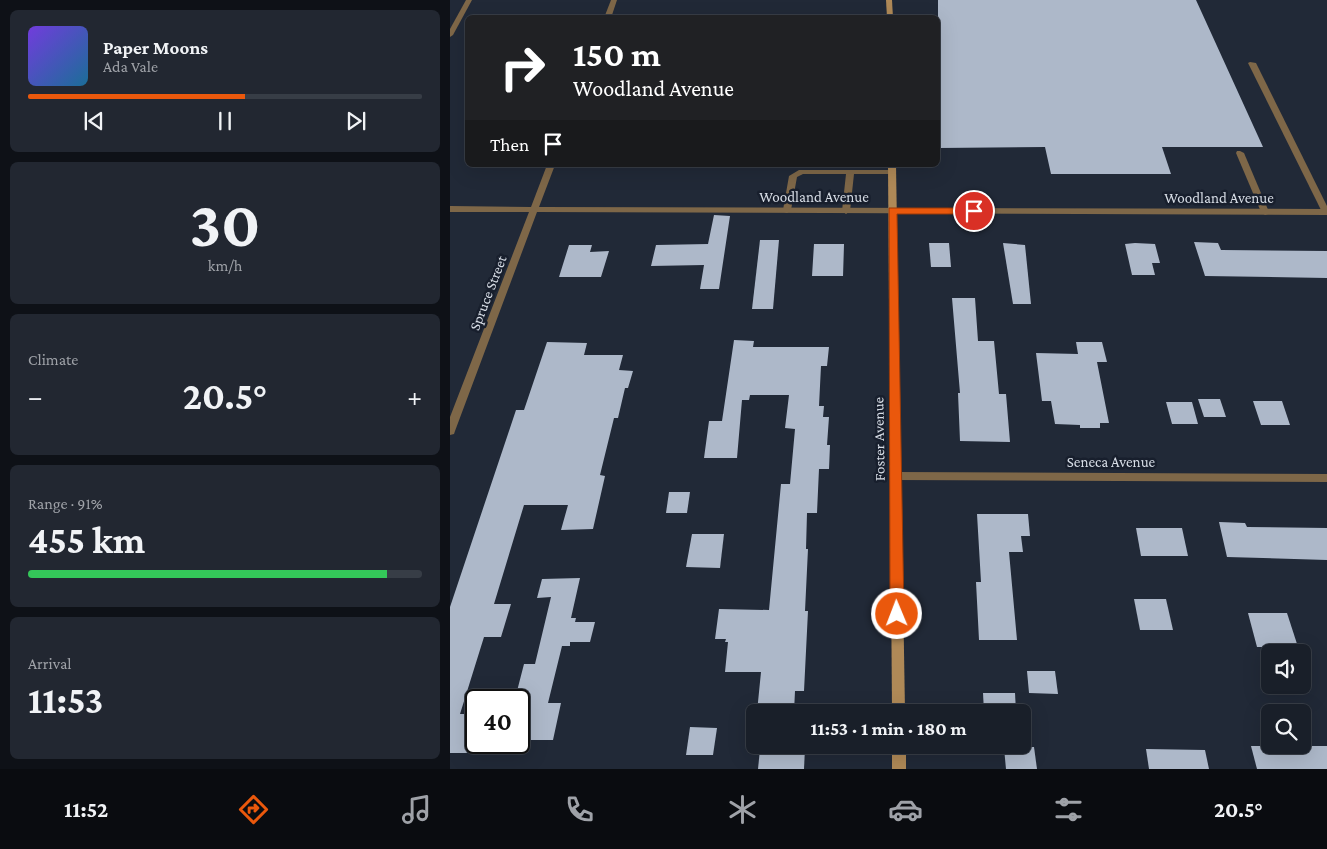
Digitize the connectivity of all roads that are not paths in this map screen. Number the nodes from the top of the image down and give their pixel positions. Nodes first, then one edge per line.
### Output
1 (469, 0) edge
2 (614, 0) edge
3 (889, 0) edge
4 (608, 15) edge
5 (890, 15) edge
6 (450, 35) edge
7 (1252, 63) dead end
8 (1240, 154) dead end
9 (550, 167) edge
10 (892, 168) edge
11 (850, 172) junction
12 (450, 209) edge
13 (534, 210) junction
14 (787, 210) junction
15 (846, 210) junction
16 (892, 211) junction
17 (1264, 212) junction
18 (1326, 212) edge
19 (450, 431) edge
20 (896, 476) junction
21 (1327, 478) edge
22 (898, 704) edge
23 (899, 754) edge
24 (899, 769) edge

1 - 6 street
2 - 4 street
3 - 5 street
7 - 18 street
8 - 17 street
9 - 13 street, Spruce Street
10 - 11 street
10 - 16 street, Foster Avenue
11 - 14 street
11 - 15 street
12 - 13 street, Woodland Avenue
13 - 14 street, Woodland Avenue
13 - 19 street, Spruce Street
14 - 15 street, Woodland Avenue
15 - 16 street, Woodland Avenue
16 - 17 street, Woodland Avenue
16 - 20 street, Foster Avenue
17 - 18 street, Woodland Avenue
20 - 21 street, Seneca Avenue
20 - 22 street, Foster Avenue
23 - 24 street

